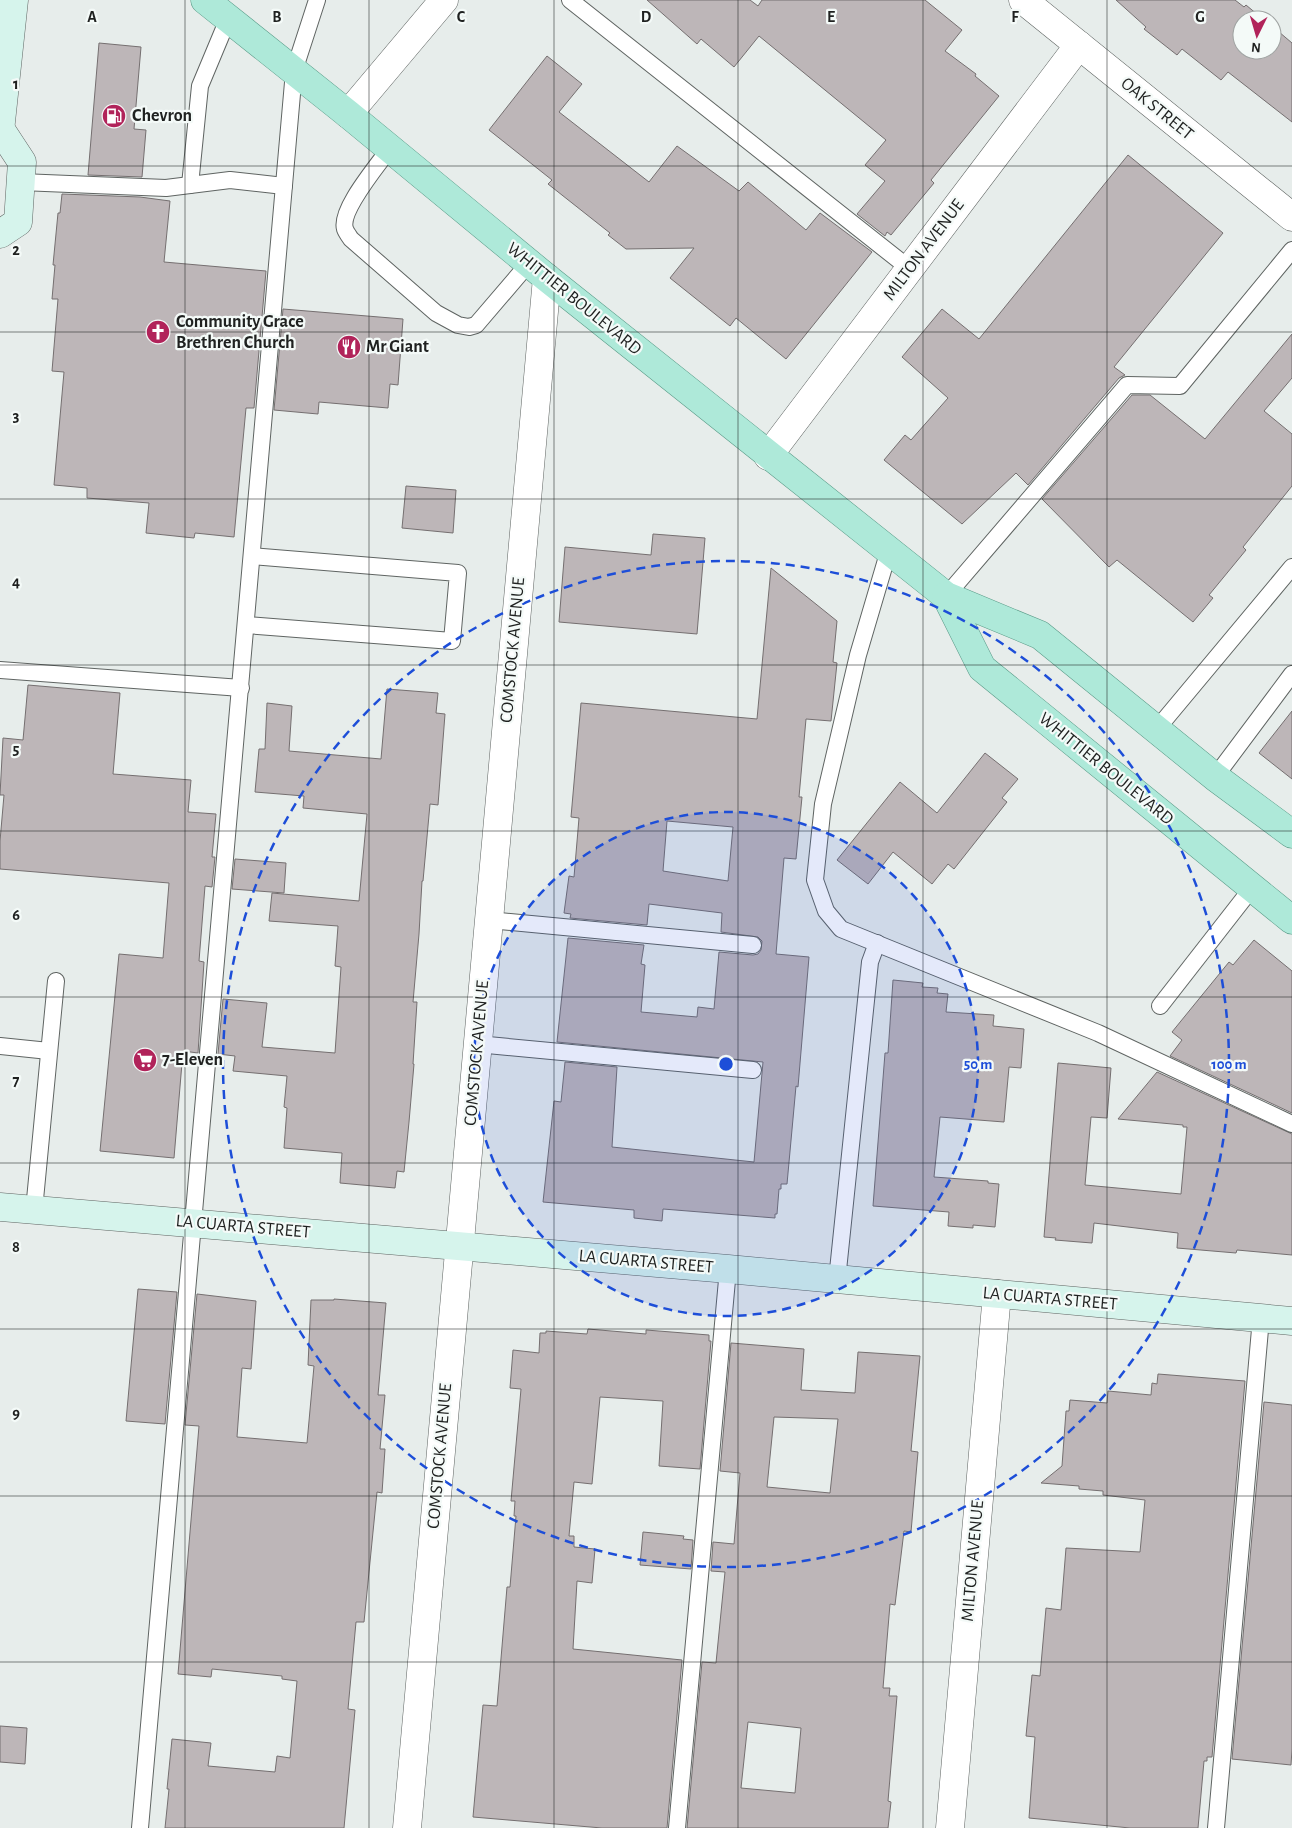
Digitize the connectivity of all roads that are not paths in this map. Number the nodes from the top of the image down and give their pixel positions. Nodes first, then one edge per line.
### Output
1 (14, 0) edge
2 (205, 0) edge
3 (317, 0) edge
4 (444, 0) edge
5 (570, 0) edge
6 (1023, 0) edge
7 (228, 19) junction
8 (1079, 45) junction
9 (294, 71) junction
10 (348, 114) junction
11 (0, 131) edge
12 (390, 148) junction
13 (21, 182) junction
14 (190, 185) junction
15 (284, 186) junction
16 (1292, 217) edge
17 (0, 234) edge
18 (1292, 250) edge
19 (910, 269) junction
20 (538, 271) junction
21 (768, 456) junction
22 (889, 550) junction
23 (252, 556) junction
24 (1292, 567) edge
25 (946, 596) junction
26 (246, 625) junction
27 (0, 670) edge
28 (1292, 674) edge
29 (241, 688) junction
30 (1156, 730) junction
31 (1215, 777) junction
32 (1292, 834) edge
33 (1252, 888) junction
34 (489, 920) junction
35 (1292, 920) edge
36 (877, 943) junction
37 (753, 945) dead end
38 (56, 981) dead end
39 (1160, 1006) dead end
40 (477, 1044) junction
41 (0, 1046) edge
42 (49, 1051) junction
43 (753, 1070) dead end
44 (1292, 1124) edge
45 (0, 1207) edge
46 (34, 1210) junction
47 (195, 1223) junction
48 (459, 1246) junction
49 (728, 1270) junction
50 (836, 1280) junction
51 (997, 1294) junction
52 (1262, 1318) junction
53 (1292, 1321) edge
54 (140, 1828) edge
55 (406, 1828) edge
56 (677, 1828) edge
57 (950, 1828) edge
58 (1216, 1828) edge

1 - 11 street
2 - 7 main road, WHITTIER BOULEVARD
3 - 9 lane
4 - 10 street
5 - 19 lane
6 - 8 street, OAK STREET
7 - 9 main road, WHITTIER BOULEVARD
7 - 14 lane
8 - 16 street, OAK STREET
8 - 19 street, MILTON AVENUE
9 - 10 main road, WHITTIER BOULEVARD
9 - 15 lane
10 - 12 main road, WHITTIER BOULEVARD
11 - 13 street
12 - 20 main road, WHITTIER BOULEVARD
12 - 20 lane
13 - 14 lane
13 - 17 street
14 - 15 lane
15 - 23 lane
18 - 25 lane
19 - 21 street, MILTON AVENUE
20 - 21 main road, WHITTIER BOULEVARD
20 - 34 street, COMSTOCK AVENUE
21 - 22 main road, WHITTIER BOULEVARD
22 - 25 main road, WHITTIER BOULEVARD
22 - 36 lane
23 - 26 lane
23 - 26 lane
24 - 30 lane
25 - 30 main road, WHITTIER BOULEVARD
25 - 33 main road, WHITTIER BOULEVARD
26 - 29 lane
27 - 29 lane
28 - 31 lane
29 - 47 lane
30 - 31 main road, WHITTIER BOULEVARD
31 - 32 main road, WHITTIER BOULEVARD
33 - 35 main road, WHITTIER BOULEVARD
33 - 39 lane
34 - 37 lane
34 - 40 street, COMSTOCK AVENUE
36 - 44 lane
36 - 50 lane
38 - 42 lane
40 - 43 lane
40 - 48 street, COMSTOCK AVENUE
41 - 42 lane
42 - 46 lane
45 - 46 street, LA CUARTA STREET
46 - 47 street, LA CUARTA STREET
47 - 48 street, LA CUARTA STREET
47 - 54 lane
48 - 49 street, LA CUARTA STREET
48 - 55 street, COMSTOCK AVENUE
49 - 50 street, LA CUARTA STREET
49 - 56 lane
50 - 51 street, LA CUARTA STREET
51 - 52 street, LA CUARTA STREET
51 - 57 street, MILTON AVENUE
52 - 53 street, LA CUARTA STREET
52 - 58 lane

